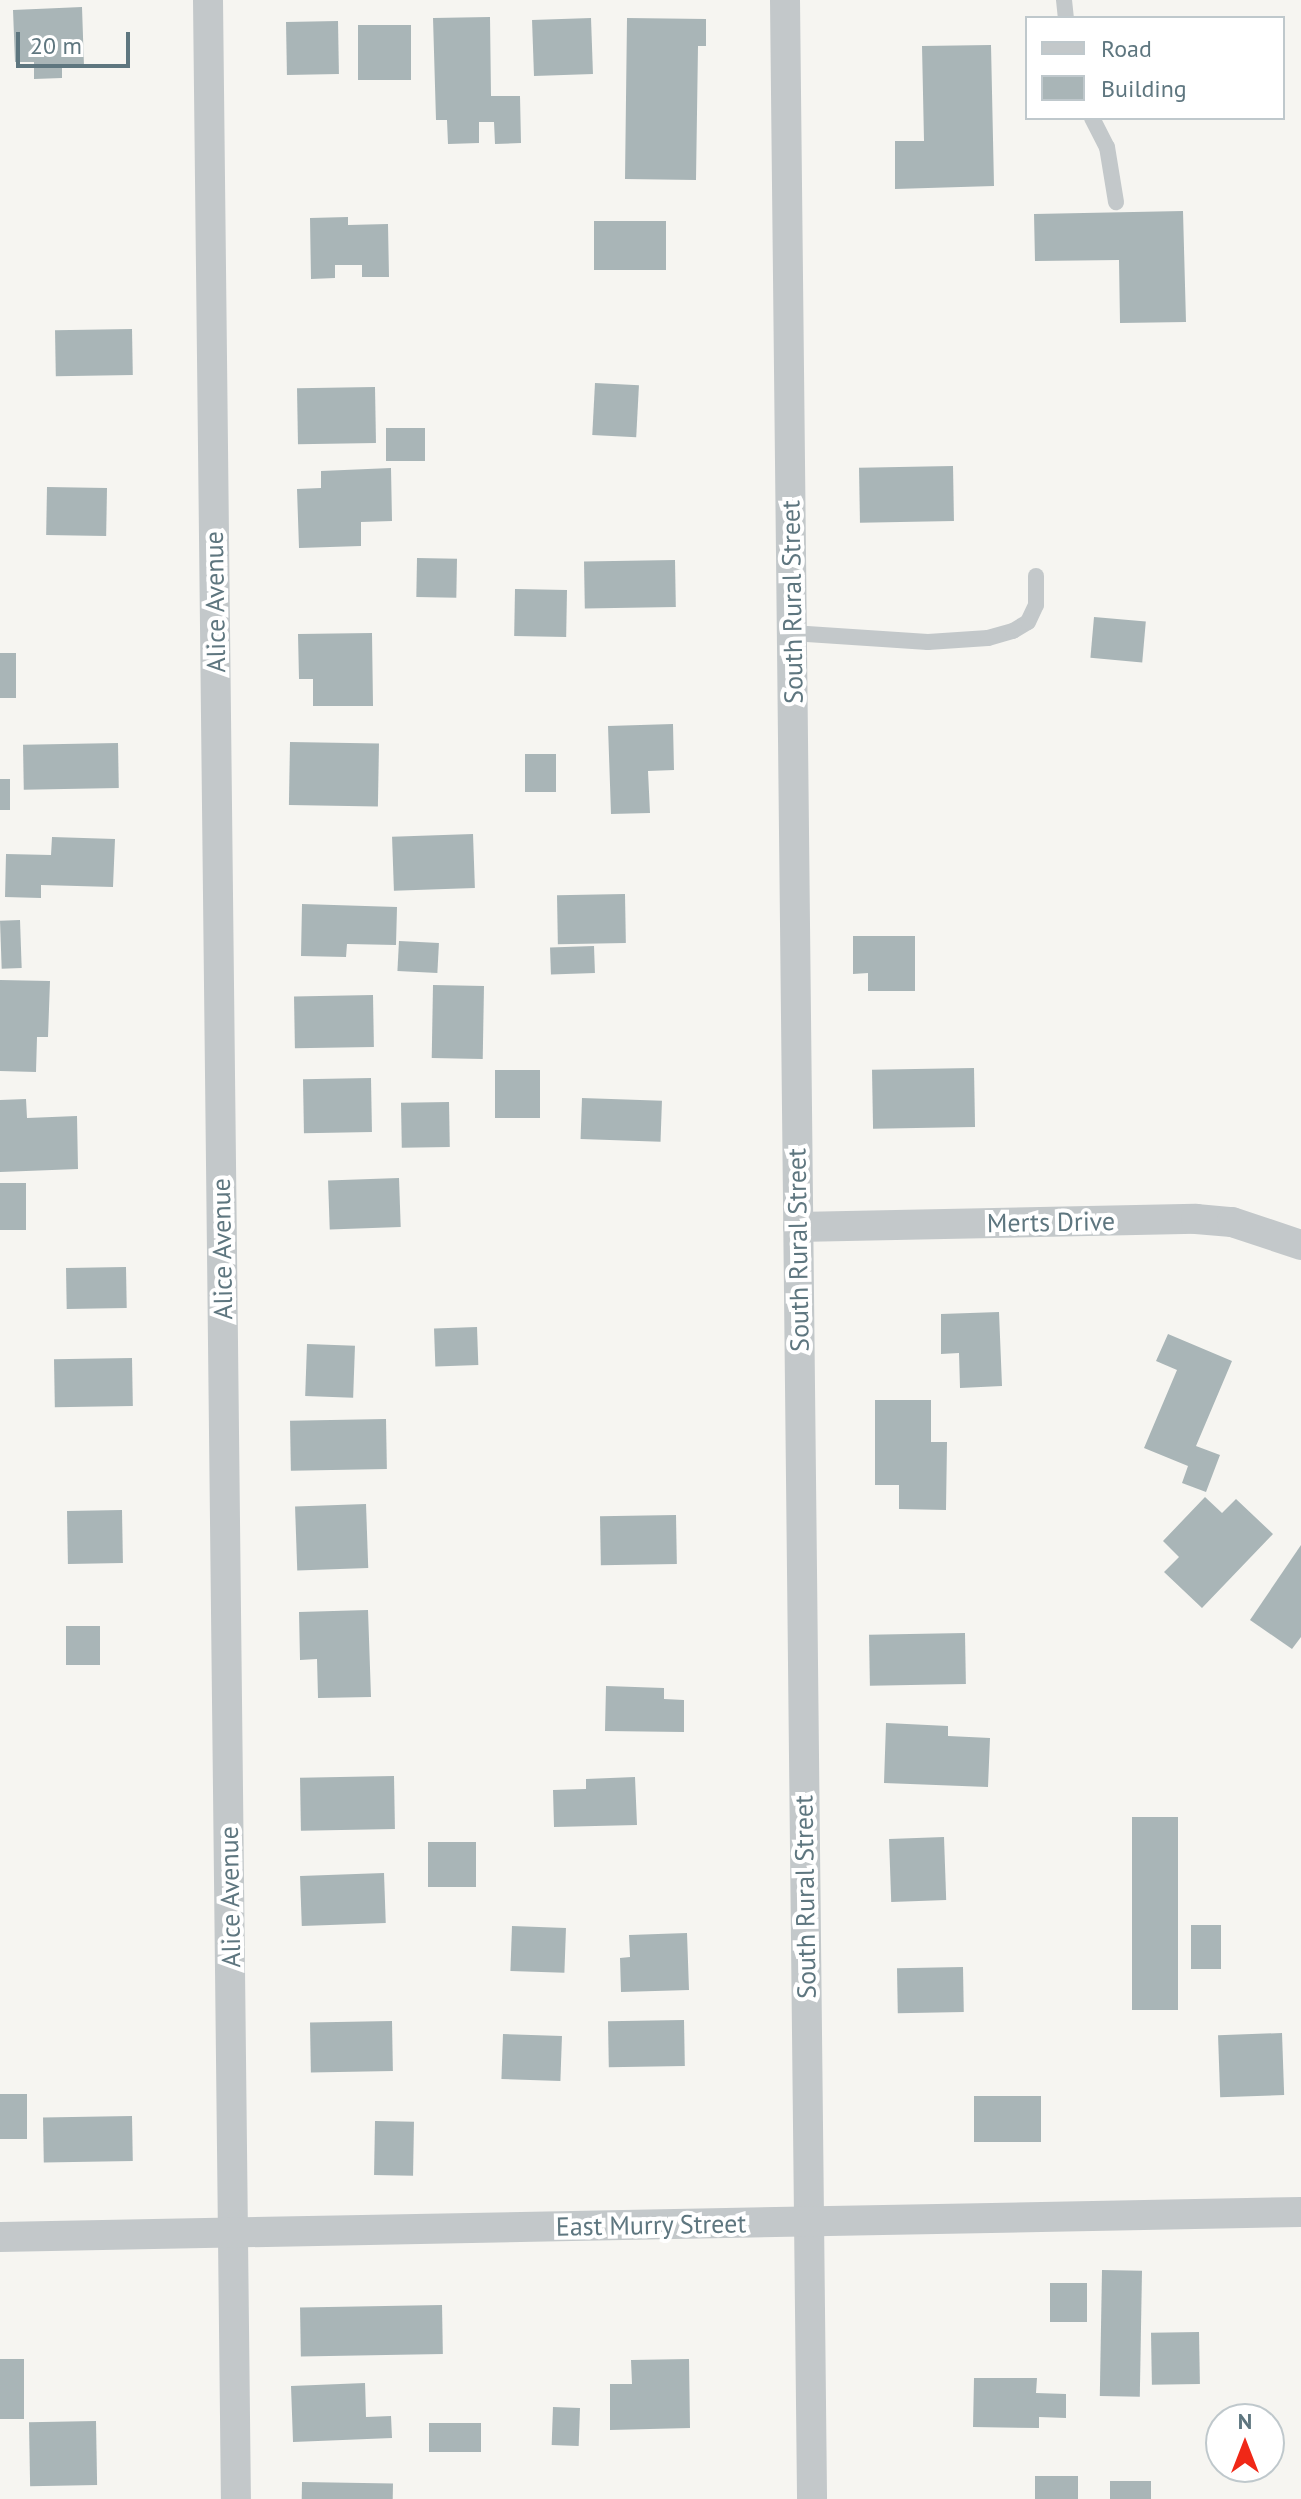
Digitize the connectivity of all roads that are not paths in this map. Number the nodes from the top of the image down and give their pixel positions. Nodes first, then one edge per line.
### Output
1 (208, 0) edge
2 (785, 0) edge
3 (1093, 120) edge
4 (1116, 202) dead end
5 (1036, 576) dead end
6 (792, 633) junction
7 (798, 1227) junction
8 (1301, 1245) edge
9 (1301, 2212) edge
10 (808, 2222) junction
11 (234, 2234) junction
12 (0, 2237) edge
13 (236, 2499) edge
14 (812, 2499) edge

1 - 11 street, Alice Avenue
2 - 6 street, South Rural Street
3 - 4 lane
5 - 6 lane
6 - 7 street, South Rural Street
7 - 8 street, Merts Drive
7 - 10 street, South Rural Street
9 - 10 street, East Murry Street
10 - 11 street, East Murry Street
10 - 14 street, South Rural Street
11 - 12 street, East Murry Street
11 - 13 street, Alice Avenue

